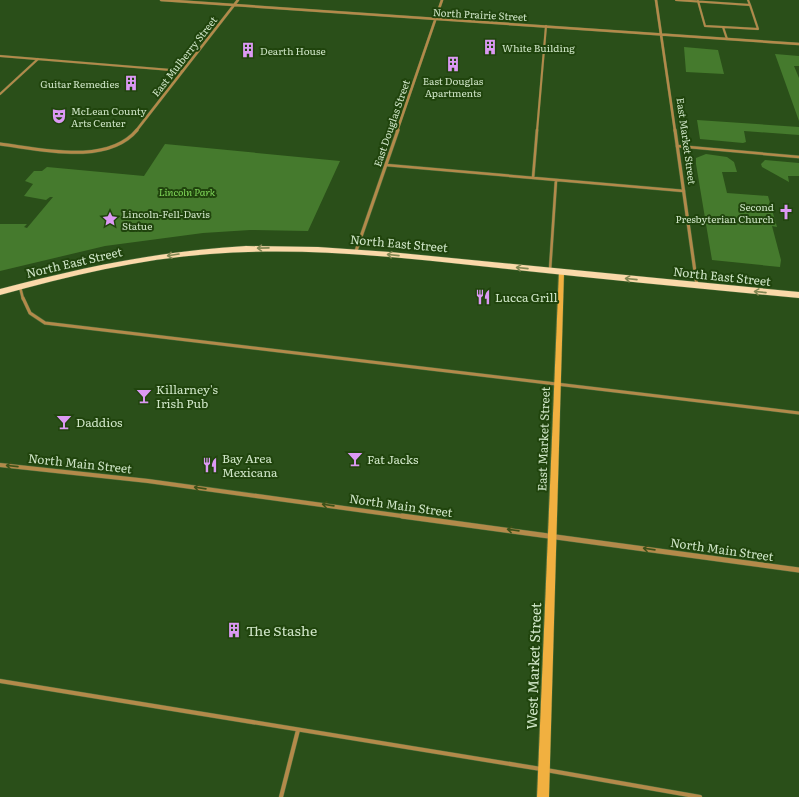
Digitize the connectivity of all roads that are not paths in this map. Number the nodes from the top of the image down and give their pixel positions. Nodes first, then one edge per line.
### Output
1 (160, 0) edge
2 (238, 0) edge
3 (442, 0) edge
4 (656, 0) edge
5 (676, 0) edge
6 (748, 0) edge
7 (698, 1) edge
8 (234, 5) junction
9 (750, 5) junction
10 (435, 19) junction
11 (546, 26) junction
12 (723, 27) junction
13 (661, 34) junction
14 (727, 39) junction
15 (799, 44) edge
16 (0, 56) edge
17 (38, 59) junction
18 (183, 71) junction
19 (0, 94) edge
20 (0, 144) edge
21 (677, 146) junction
22 (799, 157) edge
23 (386, 165) junction
24 (533, 178) junction
25 (556, 180) junction
26 (684, 191) junction
27 (356, 251) junction
28 (550, 271) junction
29 (561, 272) junction
30 (698, 286) junction
31 (20, 287) junction
32 (0, 292) edge
33 (799, 295) edge
34 (557, 384) junction
35 (799, 414) edge
36 (0, 465) edge
37 (551, 536) junction
38 (799, 570) edge
39 (0, 681) edge
40 (298, 730) junction
41 (544, 770) junction
42 (281, 797) edge
43 (543, 797) edge
44 (700, 797) edge

1 - 8 street, North Prairie Street
2 - 8 street, East Mulberry Street
3 - 10 street, East Douglas Street
4 - 13 street, East Market Street
5 - 7 lane
6 - 9 lane
7 - 9 lane
7 - 12 lane
8 - 10 street, North Prairie Street
8 - 18 street, East Mulberry Street
9 - 12 lane
10 - 11 street, North Prairie Street
10 - 23 street, East Douglas Street
11 - 13 street, North Prairie Street
11 - 24 lane
12 - 14 lane
13 - 14 street, North Prairie Street
13 - 21 street, East Market Street
14 - 15 street, North Prairie Street
16 - 17 lane
17 - 18 lane
17 - 19 lane
18 - 20 street, East Mulberry Street
21 - 22 lane
21 - 26 street, East Market Street
23 - 24 lane
23 - 27 street, East Douglas Street
24 - 25 lane
25 - 26 lane
25 - 28 lane
26 - 30 street, East Market Street
28 -> 27 main road, North East Street
27 -> 31 main road, North East Street
28 - 29 main road, North East Street
30 -> 29 main road, North East Street
29 - 34 street, East Market Street
33 -> 30 main road, North East Street
31 - 32 main road, North East Street
31 - 34 lane
34 - 35 lane
34 - 37 street, East Market Street
37 -> 36 street, North Main Street
38 -> 37 street, North Main Street
37 - 41 street, West Market Street
39 - 40 lane
40 - 41 lane
40 - 42 lane
41 - 43 street, West Market Street
41 - 44 lane

